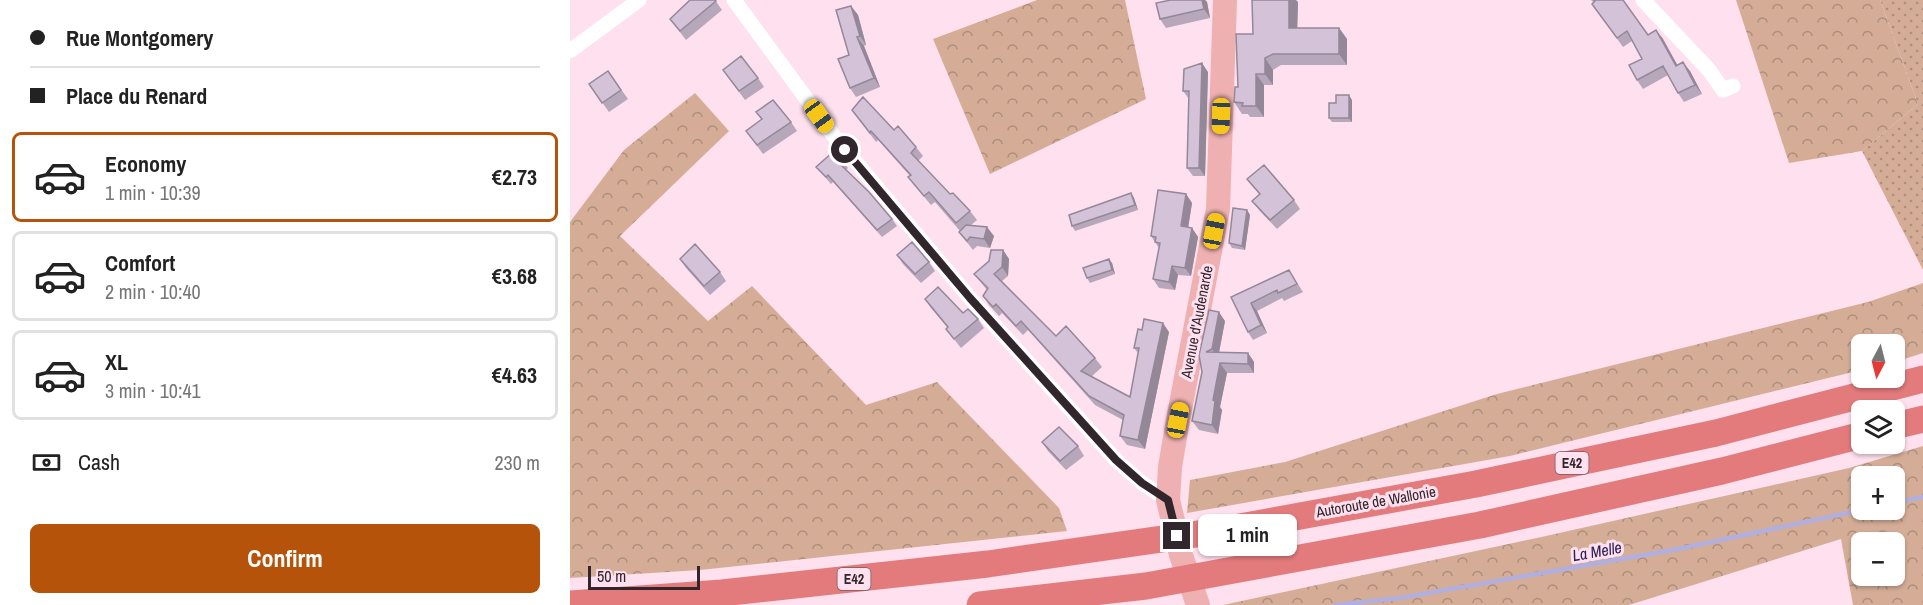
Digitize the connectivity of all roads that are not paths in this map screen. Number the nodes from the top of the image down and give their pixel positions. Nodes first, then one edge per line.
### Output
1 (639, 0) edge
2 (734, 0) edge
3 (1225, 0) edge
4 (1643, 0) edge
5 (570, 51) edge
6 (1733, 86) dead end
7 (1923, 379) edge
8 (1923, 419) edge
9 (1905, 423) edge
10 (1851, 438) edge
11 (1168, 500) junction
12 (570, 604) edge
13 (980, 605) edge
14 (1198, 605) edge

1 - 5 street
2 - 11 street
3 - 11 main road, Avenue d'Audenarde
4 - 6 street
7 - 12 highway, Autoroute de Wallonie / E42
8 - 9 highway
10 - 13 highway
11 - 14 main road, Avenue d'Audenarde

